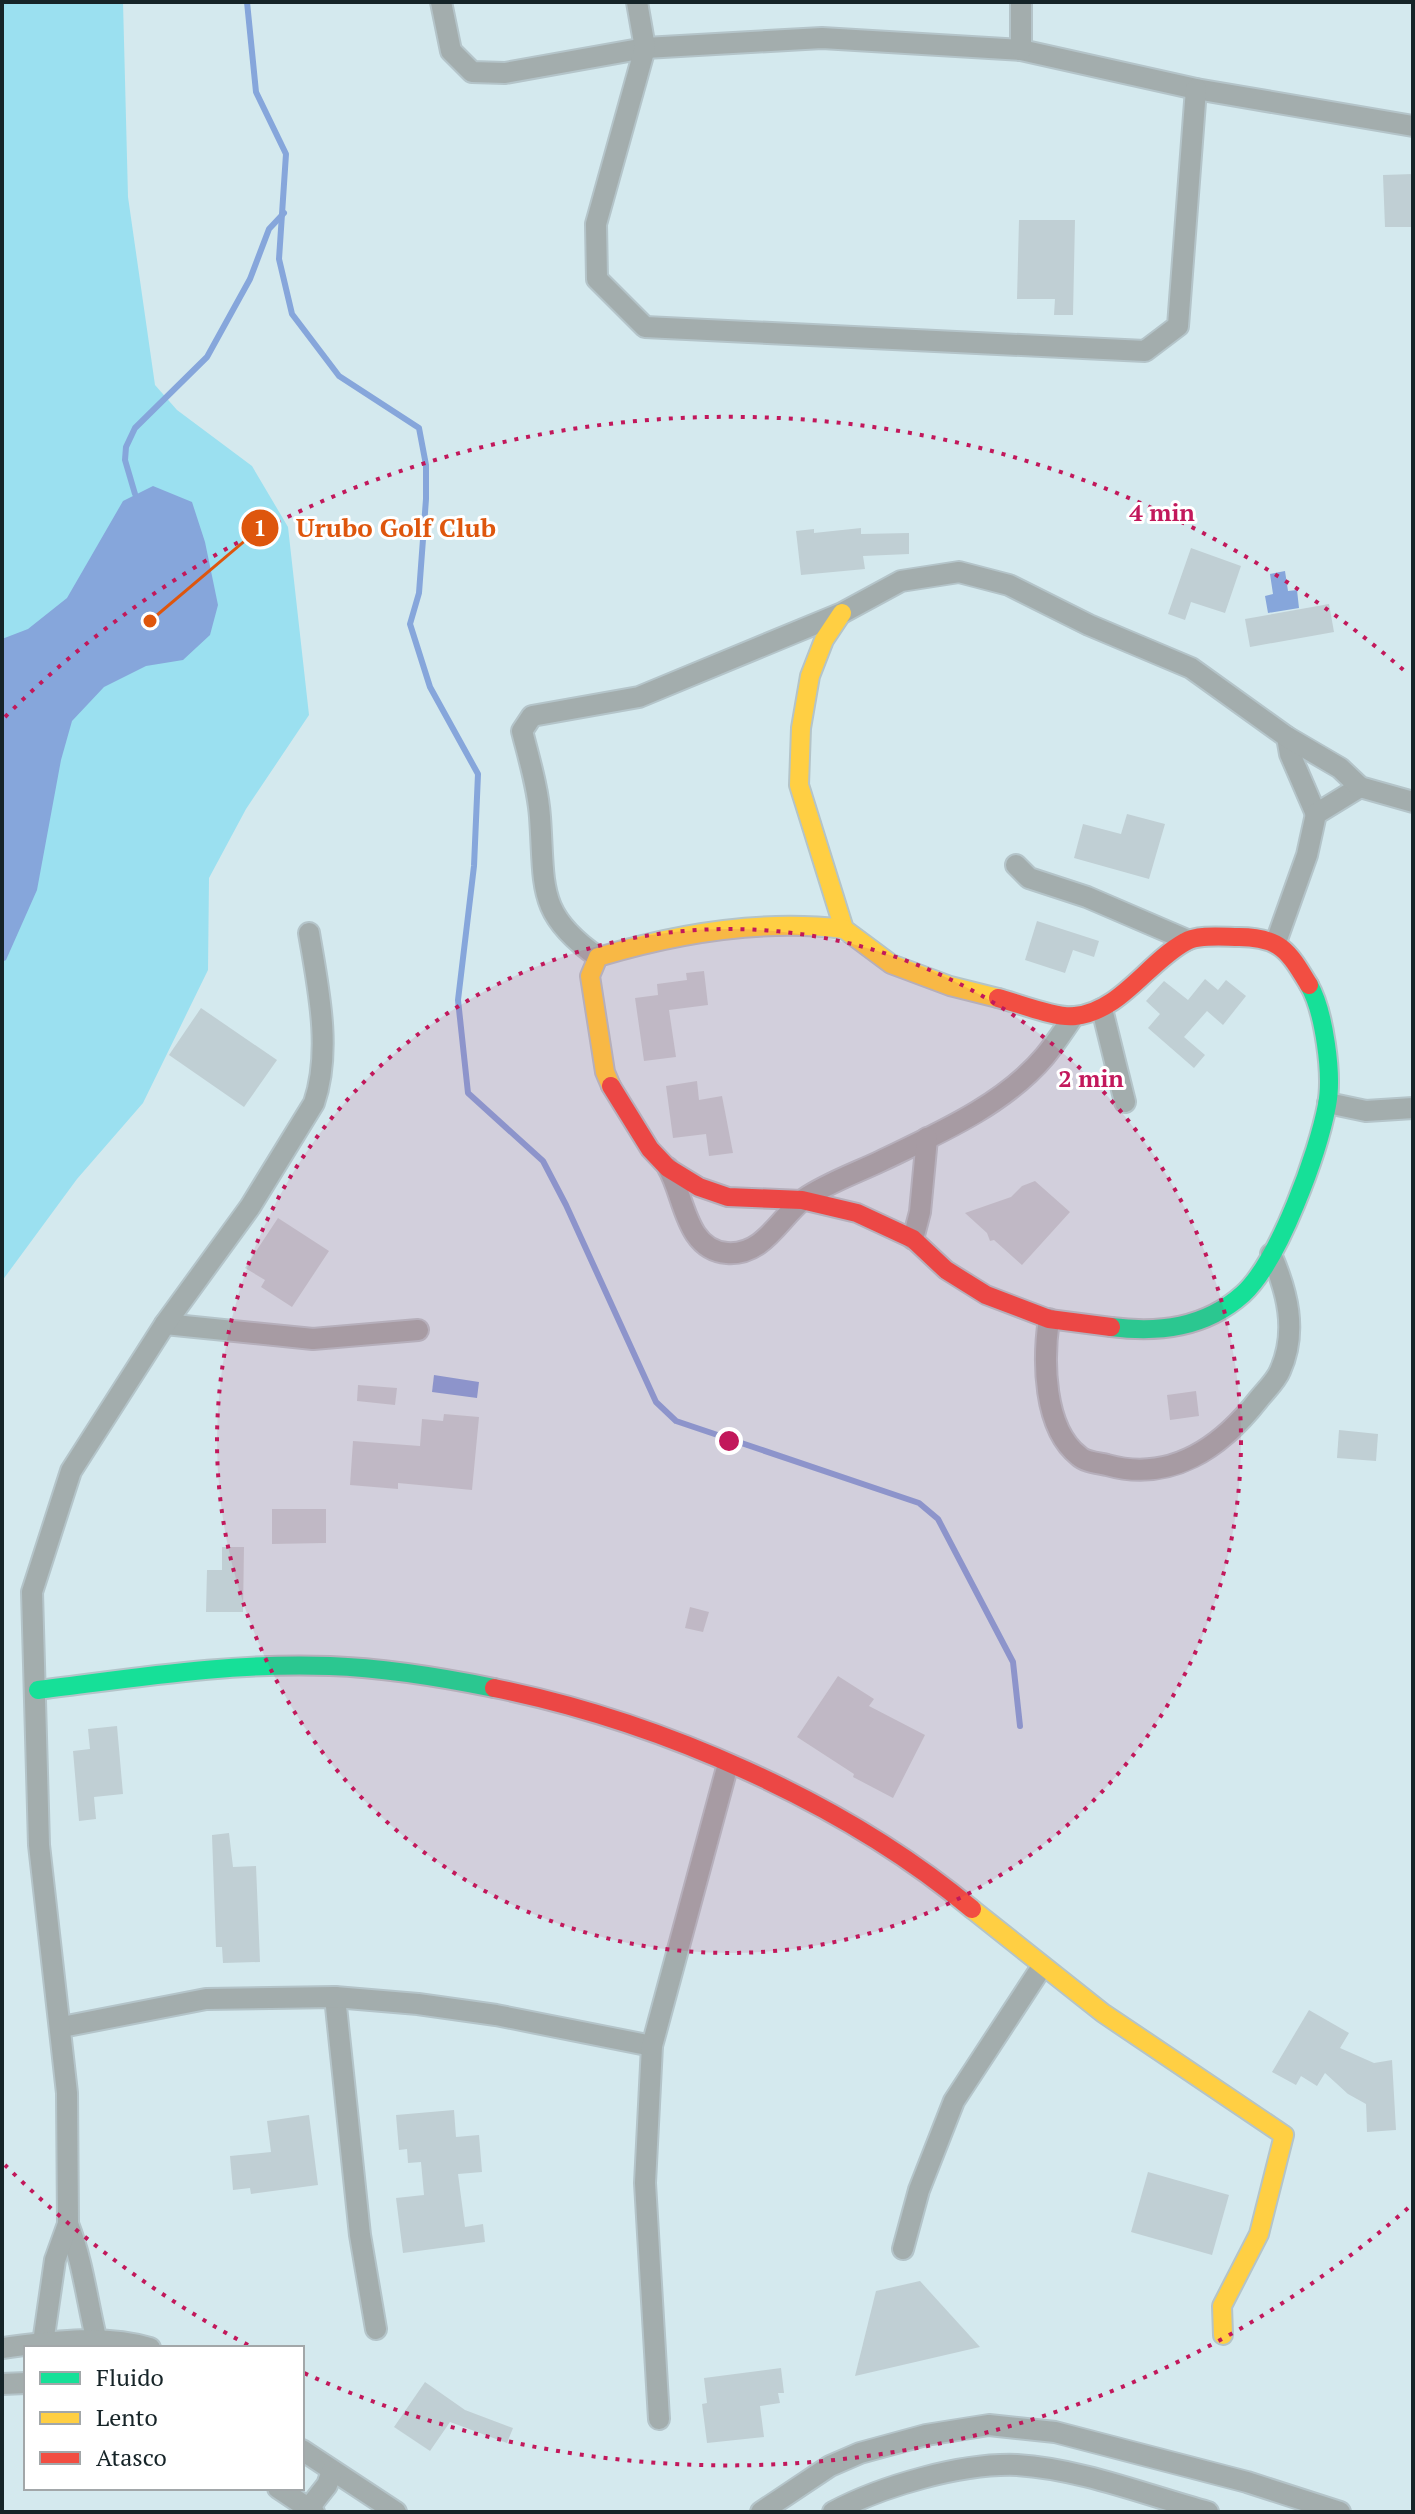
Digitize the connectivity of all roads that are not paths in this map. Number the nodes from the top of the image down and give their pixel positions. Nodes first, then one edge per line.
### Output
1 (441, 2) edge
2 (637, 2) edge
3 (1021, 2) edge
4 (645, 48) junction
5 (1021, 50) junction
6 (1196, 89) junction
7 (1413, 126) edge
8 (842, 613) junction
9 (1287, 737) junction
10 (1360, 787) junction
11 (1413, 802) edge
12 (1316, 814) junction
13 (1016, 865) dead end
14 (844, 929) junction
15 (309, 933) dead end
16 (1187, 940) junction
17 (1276, 942) junction
18 (598, 957) junction
19 (1102, 1009) junction
20 (1073, 1017) junction
21 (1125, 1102) dead end
22 (1328, 1103) junction
23 (1413, 1108) edge
24 (927, 1138) junction
25 (668, 1168) junction
26 (802, 1200) junction
27 (913, 1239) junction
28 (1271, 1254) junction
29 (1049, 1319) junction
30 (165, 1324) junction
31 (418, 1330) dead end
32 (38, 1690) junction
33 (728, 1764) junction
34 (1041, 1968) junction
35 (335, 1997) junction
36 (62, 2027) junction
37 (652, 2046) junction
38 (68, 2224) junction
39 (903, 2249) dead end
40 (376, 2329) dead end
41 (1223, 2335) dead end
42 (97, 2342) junction
43 (43, 2343) junction
44 (142, 2346) edge
45 (2, 2348) edge
46 (24, 2383) edge
47 (2, 2384) edge
48 (659, 2419) dead end
49 (304, 2451) edge
50 (1127, 2451) junction
51 (332, 2471) junction
52 (1114, 2485) junction
53 (281, 2490) edge
54 (311, 2510) edge
55 (396, 2512) edge
56 (761, 2512) edge
57 (833, 2512) edge
58 (1208, 2512) edge
59 (1340, 2512) edge

1 - 4 street
2 - 4 street
3 - 5 street
4 - 5 street
4 - 6 street
5 - 6 street
6 - 7 street
8 - 9 street
8 - 14 street
8 - 18 street
9 - 10 street
9 - 12 street
10 - 11 street
10 - 12 street
12 - 17 street
13 - 16 street
14 - 18 street
14 - 20 street
15 - 30 street
16 - 17 street
16 - 19 street
17 - 22 street
18 - 25 street
19 - 20 street
19 - 21 street
20 - 24 street
22 - 23 street
22 - 28 street
24 - 26 street
24 - 27 street
25 - 26 street
25 - 26 street
26 - 27 street
27 - 29 street
28 - 29 street
28 - 29 street
30 - 31 street
30 - 32 street
32 - 33 street
32 - 36 street
33 - 34 street
33 - 37 street
34 - 39 street
34 - 41 street
35 - 36 street
35 - 37 street
35 - 40 street
36 - 38 street
37 - 48 street
38 - 42 street
38 - 43 street
42 - 43 street
42 - 44 street
43 - 45 street
46 - 47 street
49 - 51 street
50 - 52 street
50 - 56 street
50 - 59 street
51 - 54 street
51 - 55 street
52 - 57 street
52 - 58 street
53 - 54 street

